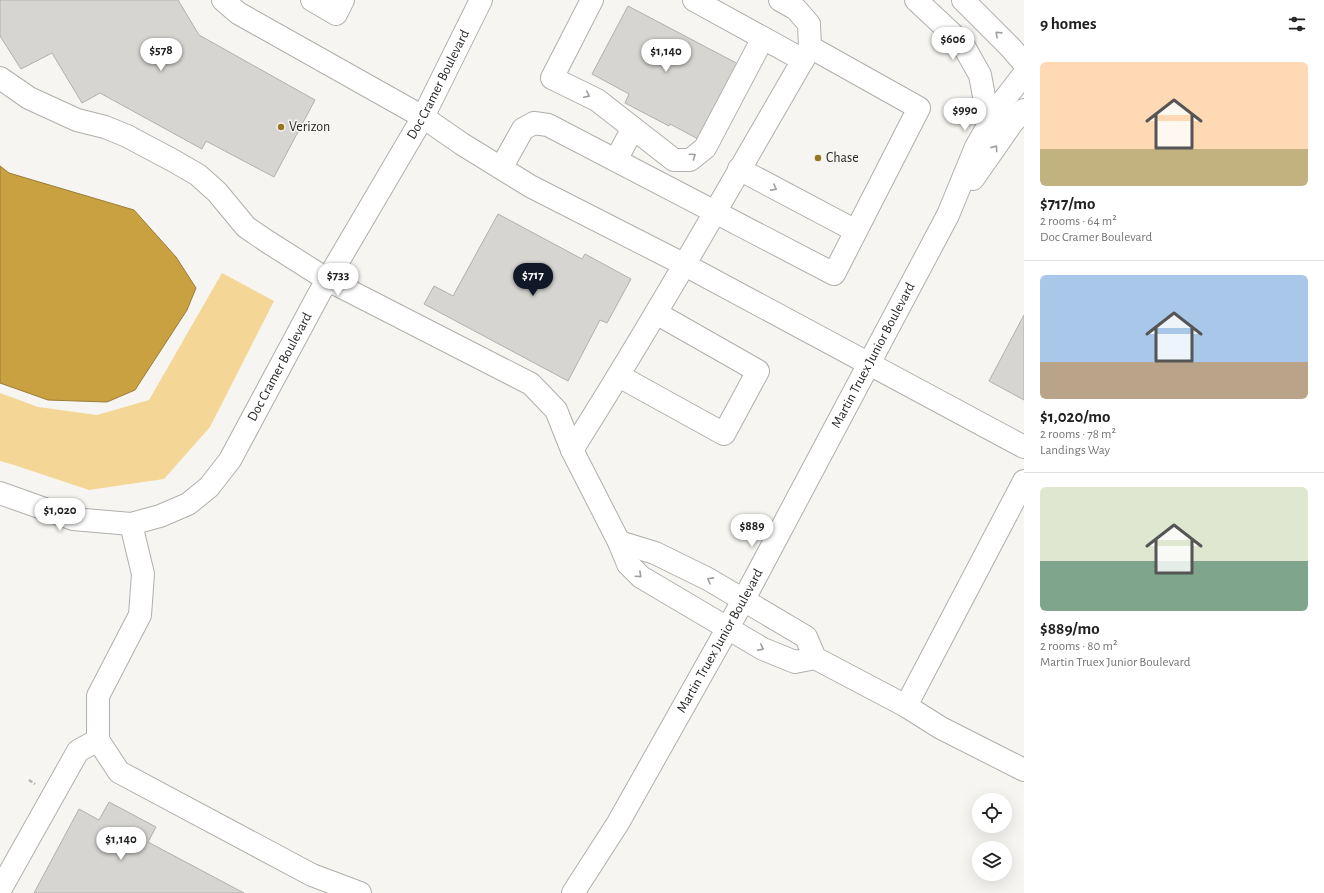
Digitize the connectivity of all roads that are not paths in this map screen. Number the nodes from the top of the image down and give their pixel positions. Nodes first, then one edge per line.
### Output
1 (222, 0) edge
2 (312, 0) edge
3 (343, 0) edge
4 (481, 0) edge
5 (592, 0) edge
6 (694, 0) edge
7 (780, 0) edge
8 (916, 0) edge
9 (963, 0) edge
10 (763, 38) junction
11 (806, 54) junction
12 (1024, 63) edge
13 (1024, 74) edge
14 (0, 78) edge
15 (1024, 110) edge
16 (423, 117) junction
17 (989, 123) junction
18 (633, 128) junction
19 (616, 160) junction
20 (501, 168) junction
21 (739, 170) junction
22 (715, 212) junction
23 (948, 215) junction
24 (856, 231) junction
25 (685, 265) junction
26 (328, 280) junction
27 (656, 313) junction
28 (870, 363) junction
29 (619, 376) junction
30 (1024, 447) edge
31 (572, 450) junction
32 (1024, 481) edge
33 (0, 493) edge
34 (131, 524) junction
35 (619, 542) junction
36 (744, 599) junction
37 (727, 629) junction
38 (815, 658) junction
39 (906, 706) junction
40 (98, 740) junction
41 (1024, 770) edge
42 (0, 890) edge
43 (360, 893) edge
44 (573, 893) edge

1 - 16 street
2 - 3 street
4 - 16 street, Doc Cramer Boulevard
5 -> 18 street
6 - 10 street
7 - 11 street
8 - 17 street
12 -> 9 street
10 - 11 street
18 -> 10 street
11 - 21 street
11 - 24 street
13 - 17 street, Martin Truex Junior Boulevard
14 - 26 street
23 -> 15 street, Martin Truex Junior Boulevard
16 - 20 street
16 - 26 street, Doc Cramer Boulevard
17 - 23 street, Martin Truex Junior Boulevard
18 - 19 street
19 - 20 street
19 - 22 street
20 - 25 street
21 - 22 street
21 -> 24 street
22 - 24 street
22 - 25 street
23 - 28 street, Martin Truex Junior Boulevard
25 - 27 street
25 - 28 street
26 - 31 street
26 - 34 street, Doc Cramer Boulevard
27 - 29 street
27 - 29 street
28 - 30 street
28 - 36 street, Martin Truex Junior Boulevard
29 - 31 street
31 - 35 street
32 - 39 street
33 - 34 street
34 - 40 street
36 -> 35 street
35 -> 37 street
36 - 37 street, Martin Truex Junior Boulevard
36 - 38 street
37 -> 38 street
37 - 44 street, Martin Truex Junior Boulevard
38 - 39 street
39 - 41 street
40 - 42 street
40 - 43 street

